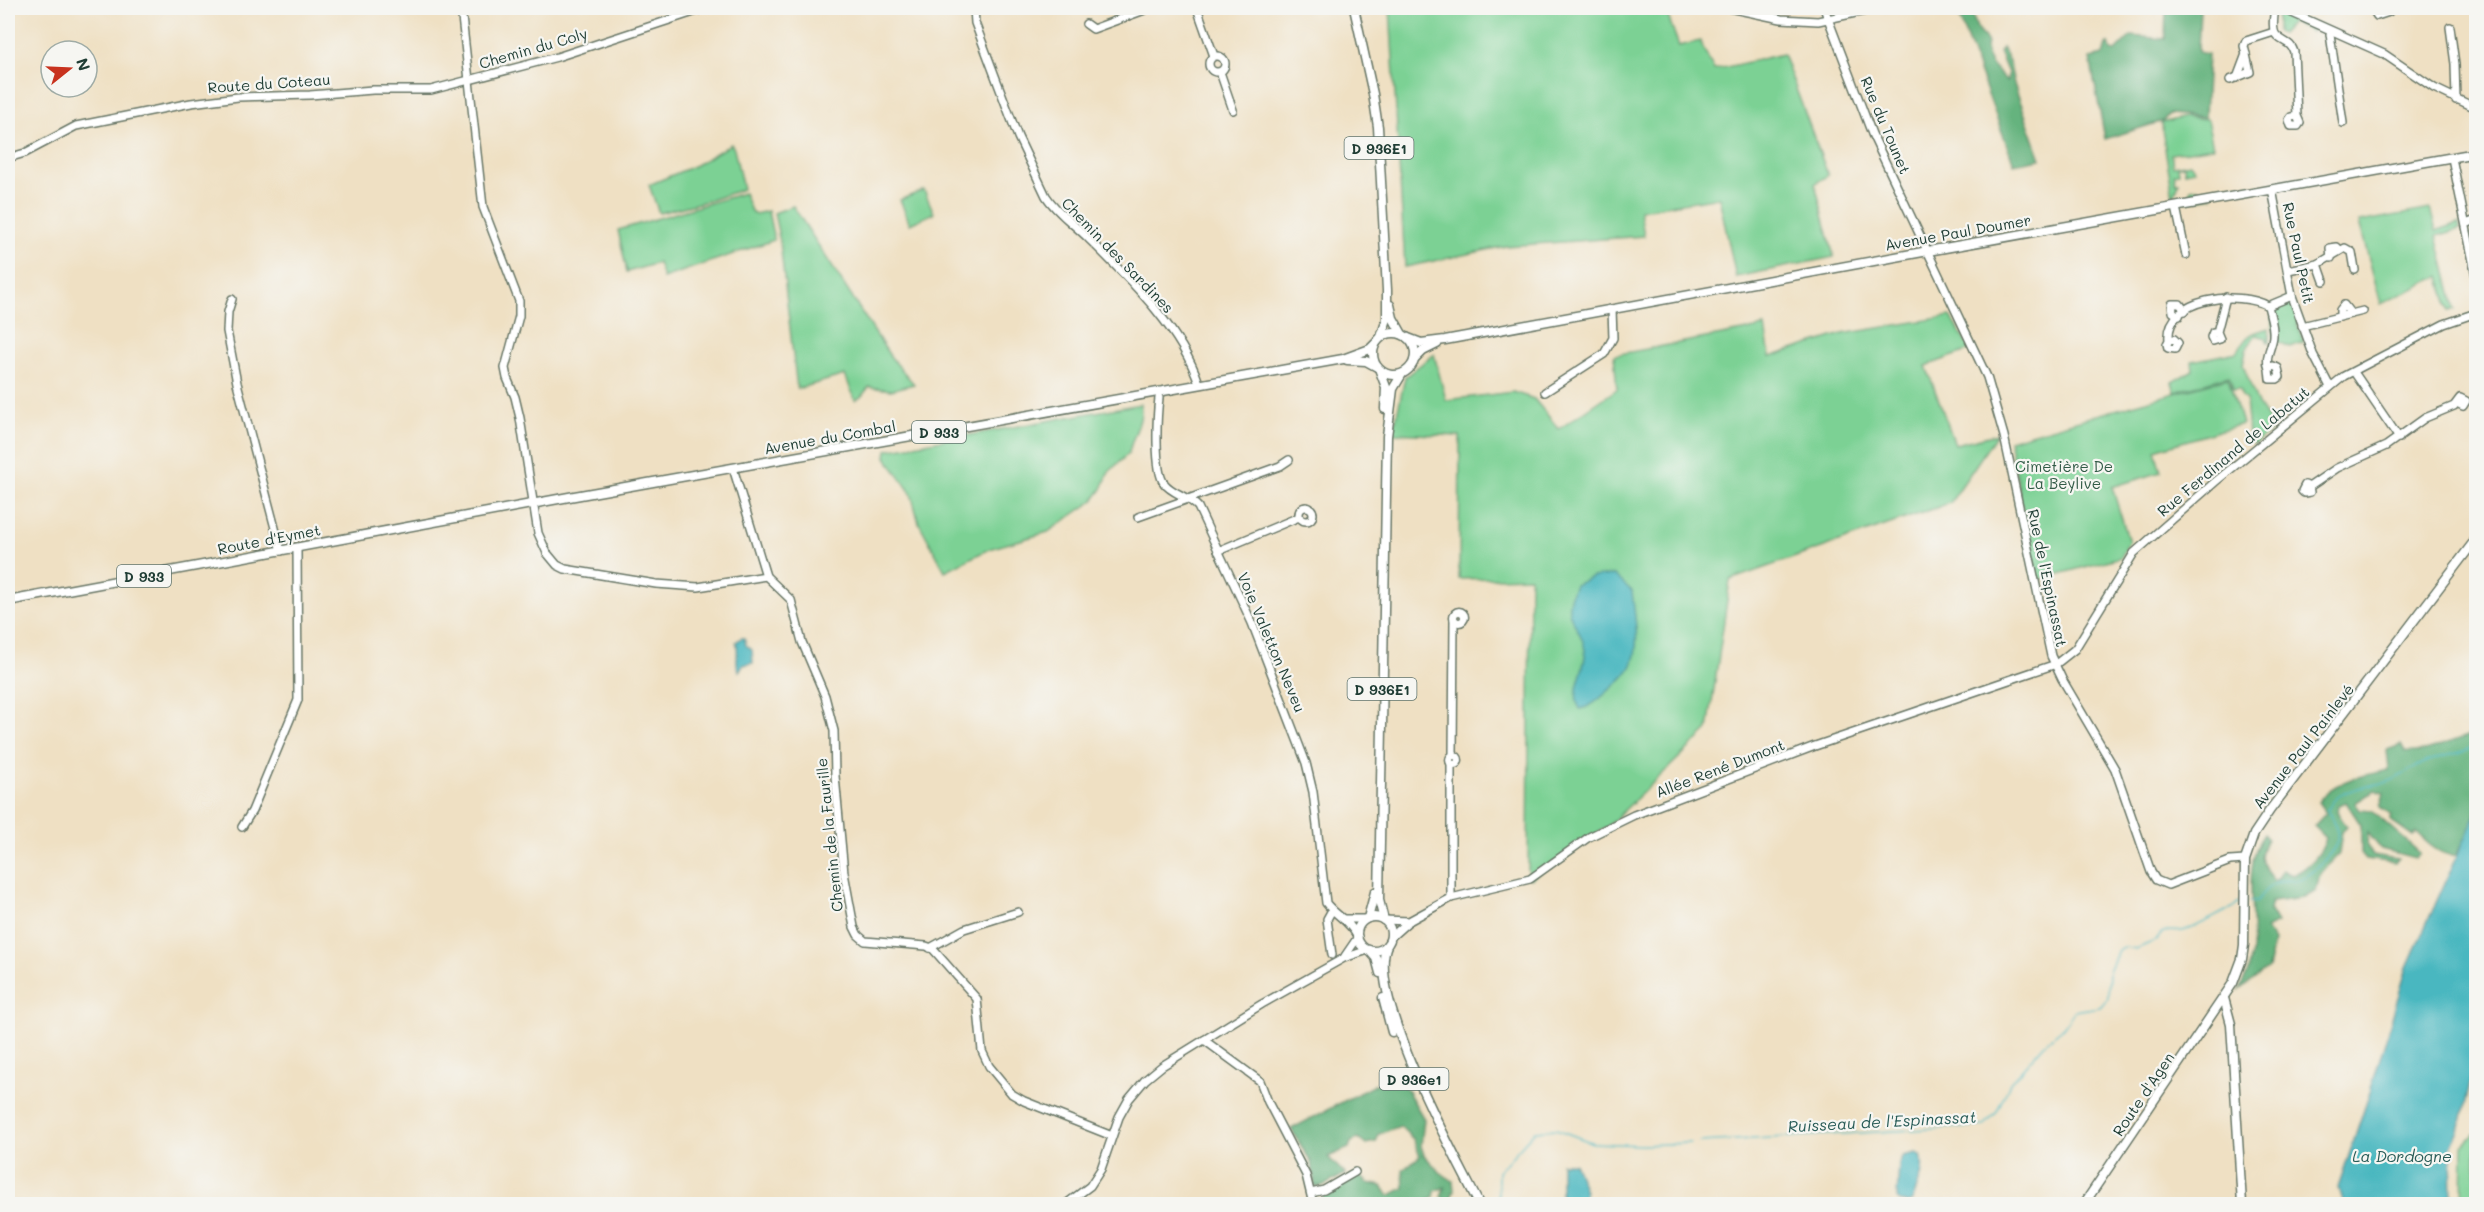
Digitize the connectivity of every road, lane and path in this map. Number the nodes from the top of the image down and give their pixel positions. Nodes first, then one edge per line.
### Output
1 (461, 8) edge
2 (706, 8) edge
3 (974, 8) edge
4 (1150, 8) edge
5 (1197, 8) edge
6 (1354, 8) edge
7 (1729, 8) edge
8 (1824, 8) edge
9 (1879, 8) edge
10 (2275, 8) edge
11 (2284, 8) edge
12 (2372, 8) edge
13 (2390, 8) edge
14 (1829, 19) junction
15 (1086, 24) dead end
16 (2450, 27) dead end
17 (2331, 31) junction
18 (2274, 32) junction
19 (2233, 79) dead end
20 (470, 80) junction
21 (2456, 100) junction
22 (2476, 108) edge
23 (1233, 110) dead end
24 (2297, 116) dead end
25 (2343, 123) dead end
26 (2476, 153) edge
27 (8, 158) edge
28 (2452, 158) junction
29 (2272, 189) junction
30 (2176, 207) junction
31 (2476, 220) edge
32 (2466, 224) junction
33 (1928, 251) junction
34 (2186, 255) dead end
35 (2318, 264) junction
36 (2288, 270) junction
37 (2355, 270) dead end
38 (2476, 276) edge
39 (2324, 280) dead end
40 (1387, 290) junction
41 (2292, 296) junction
42 (2226, 297) junction
43 (232, 299) dead end
44 (2268, 306) junction
45 (1612, 309) junction
46 (2363, 311) dead end
47 (2476, 313) edge
48 (2302, 326) junction
49 (2217, 332) dead end
50 (1405, 336) junction
51 (1381, 337) junction
52 (1445, 340) junction
53 (2169, 340) dead end
54 (1375, 344) junction
55 (1343, 359) junction
56 (1415, 359) junction
57 (1379, 369) junction
58 (2269, 369) dead end
59 (2354, 372) junction
60 (1402, 374) junction
61 (1199, 383) junction
62 (2330, 387) junction
63 (1545, 392) dead end
64 (1159, 401) dead end
65 (2457, 403) dead end
66 (2399, 438) junction
67 (1289, 460) dead end
68 (733, 468) junction
69 (2309, 487) dead end
70 (1190, 498) junction
71 (535, 504) junction
72 (1138, 517) dead end
73 (1299, 517) dead end
74 (2476, 538) edge
75 (297, 548) junction
76 (281, 551) junction
77 (1218, 551) junction
78 (766, 576) junction
79 (8, 601) edge
80 (1454, 620) dead end
81 (2054, 665) junction
82 (242, 827) dead end
83 (2245, 860) junction
84 (1451, 898) junction
85 (1332, 910) junction
86 (1018, 912) dead end
87 (1367, 918) junction
88 (1344, 919) junction
89 (1384, 920) junction
90 (1409, 921) junction
91 (1358, 936) junction
92 (1389, 941) junction
93 (930, 948) junction
94 (1369, 950) junction
95 (1332, 955) dead end
96 (1344, 958) junction
97 (2223, 1000) junction
98 (2212, 1016) junction
99 (2228, 1016) junction
100 (1204, 1040) junction
101 (1112, 1136) junction
102 (1355, 1172) dead end
103 (1311, 1193) junction
104 (1066, 1204) edge
105 (1313, 1204) edge
106 (1477, 1204) edge
107 (2084, 1204) edge
108 (2242, 1204) edge

1 - 20 street
2 - 20 street, Chemin du Coly
3 - 61 street, Chemin des Sardines
4 - 15 street
5 - 23 street
6 - 40 main road, D 936E1
7 - 14 street
8 - 14 street, Rue du Tounet
9 - 14 street
10 - 18 street
11 - 17 street
12 - 13 street
14 - 33 street, Rue du Tounet
16 - 21 street
17 - 21 street
17 - 25 street
18 - 19 street
18 - 24 street
20 - 27 street, Route du Coteau
20 - 71 street
21 - 22 street
26 - 28 main road, Avenue Paul Doumer
28 - 29 main road, Avenue Paul Doumer
28 - 32 street
29 - 30 main road, Avenue Paul Doumer
29 - 36 street, Rue Paul Petit
30 - 33 main road, Avenue Paul Doumer
30 - 34 street
31 - 32 street
32 - 38 street
33 - 45 main road, Avenue Paul Doumer
33 - 81 street, Rue de l'Espinassat
35 - 36 street
35 - 37 street
35 - 39 street
36 - 41 street, Rue Paul Petit
40 - 50 main road, D 936E1
40 - 51 main road, D 936E1
41 - 44 street
41 - 48 street, Rue Paul Petit
42 - 44 street
42 - 49 street
42 - 53 street
43 - 76 street
44 - 58 street
45 - 52 main road, Avenue Paul Doumer
45 - 63 street
46 - 48 street
47 - 59 street, Rue Ferdinand de Labatut
48 - 62 street, Rue Paul Petit
50 - 51 main road
50 - 52 main road
50 - 56 main road
51 - 54 main road
52 - 56 main road
54 - 55 main road, D 933
54 - 57 main road
55 - 57 main road, D 933
55 - 61 main road, Avenue du Combal / D 933
56 - 60 main road
57 - 60 main road
57 - 87 main road, D 936E1
59 - 62 street, Rue Ferdinand de Labatut
59 - 66 street
60 - 89 main road, D 936E1
61 - 68 main road, Avenue du Combal / D 933
62 - 81 street, Rue Ferdinand de Labatut
64 - 70 street, Voie Valetton Neveu
65 - 66 street
66 - 69 street
67 - 70 street
68 - 71 main road, Avenue du Combal / D 933
68 - 78 street, Chemin de la Faurille
70 - 72 street
70 - 77 street, Voie Valetton Neveu
71 - 75 main road, Route d'Eymet / D 933
71 - 78 street
73 - 77 street
74 - 83 main road, Avenue Paul Painlevé
75 - 76 main road, Route d'Eymet / D 933
75 - 82 street
76 - 79 main road, Route d'Eymet / D 933
77 - 85 street, Voie Valetton Neveu
78 - 93 street, Chemin de la Faurille
80 - 84 street
81 - 83 street, Rue de l'Espinassat
81 - 84 street, Allée René Dumont
83 - 97 main road, Avenue Paul Painlevé
84 - 90 street, Allée René Dumont
85 - 88 street
85 - 95 street, Voie Valetton Neveu
86 - 93 street
87 - 88 street
87 - 89 main road
87 - 91 main road
88 - 91 street
89 - 90 street
89 - 92 main road
90 - 92 street, Allée René Dumont
91 - 94 main road
91 - 96 street
92 - 94 main road
92 - 106 main road, D 936e1
93 - 101 street
94 - 96 street
94 - 106 main road, D 936e1
96 - 100 street
97 - 98 main road, Route d'Agen
97 - 99 main road
98 - 99 main road
98 - 107 main road, Route d'Agen
99 - 108 main road
100 - 101 street
100 - 103 street
101 - 104 street
102 - 103 street
103 - 105 street

